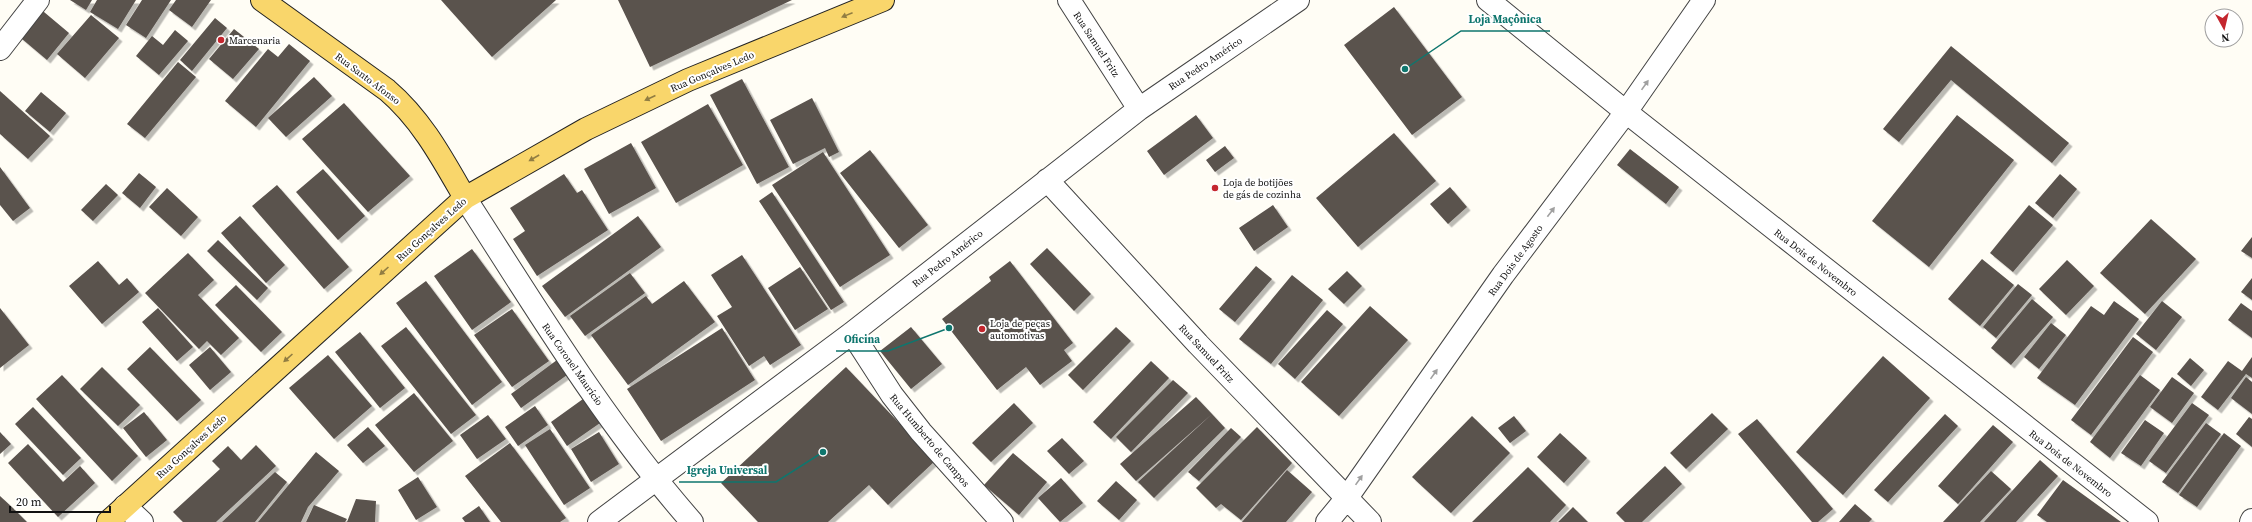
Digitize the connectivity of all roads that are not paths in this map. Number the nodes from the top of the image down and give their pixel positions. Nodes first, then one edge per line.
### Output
1 (38, 0) edge
2 (262, 0) edge
3 (883, 0) edge
4 (1069, 0) edge
5 (1298, 0) edge
6 (1488, 0) edge
7 (1704, 0) edge
8 (0, 49) edge
9 (1139, 109) junction
10 (1626, 112) junction
11 (1047, 180) junction
12 (465, 198) junction
13 (852, 333) junction
14 (656, 480) junction
15 (1346, 499) junction
16 (125, 506) junction
17 (108, 522) edge
18 (142, 522) edge
19 (599, 522) edge
20 (692, 522) edge
21 (1002, 522) edge
22 (1327, 522) edge
23 (1370, 522) edge
24 (2147, 522) edge

1 - 8 street
2 - 12 main road, Rua Santo Afonso
3 -> 12 main road, Rua Gonçalves Ledo
4 - 9 street, Rua Samuel Fritz
5 - 9 street, Rua Pedro Américo
6 - 10 street, Rua Dois de Novembro
10 -> 7 street, Rua Dois de Agosto
9 - 11 street, Rua Pedro Américo
15 -> 10 street, Rua Dois de Agosto
10 - 24 street, Rua Dois de Novembro
11 - 13 street, Rua Pedro Américo
11 - 15 street, Rua Samuel Fritz
12 - 14 street, Rua Coronel Maurício
12 -> 16 main road, Rua Gonçalves Ledo
13 - 14 street, Rua Pedro Américo
13 - 21 street, Rua Humberto de Campos
14 - 19 street, Rua Pedro Américo
14 - 20 street, Rua Coronel Maurício
15 - 22 street, Rua Dois de Agosto
15 - 23 street, Rua Samuel Fritz
16 - 17 main road, Rua Gonçalves Ledo
16 - 18 street

